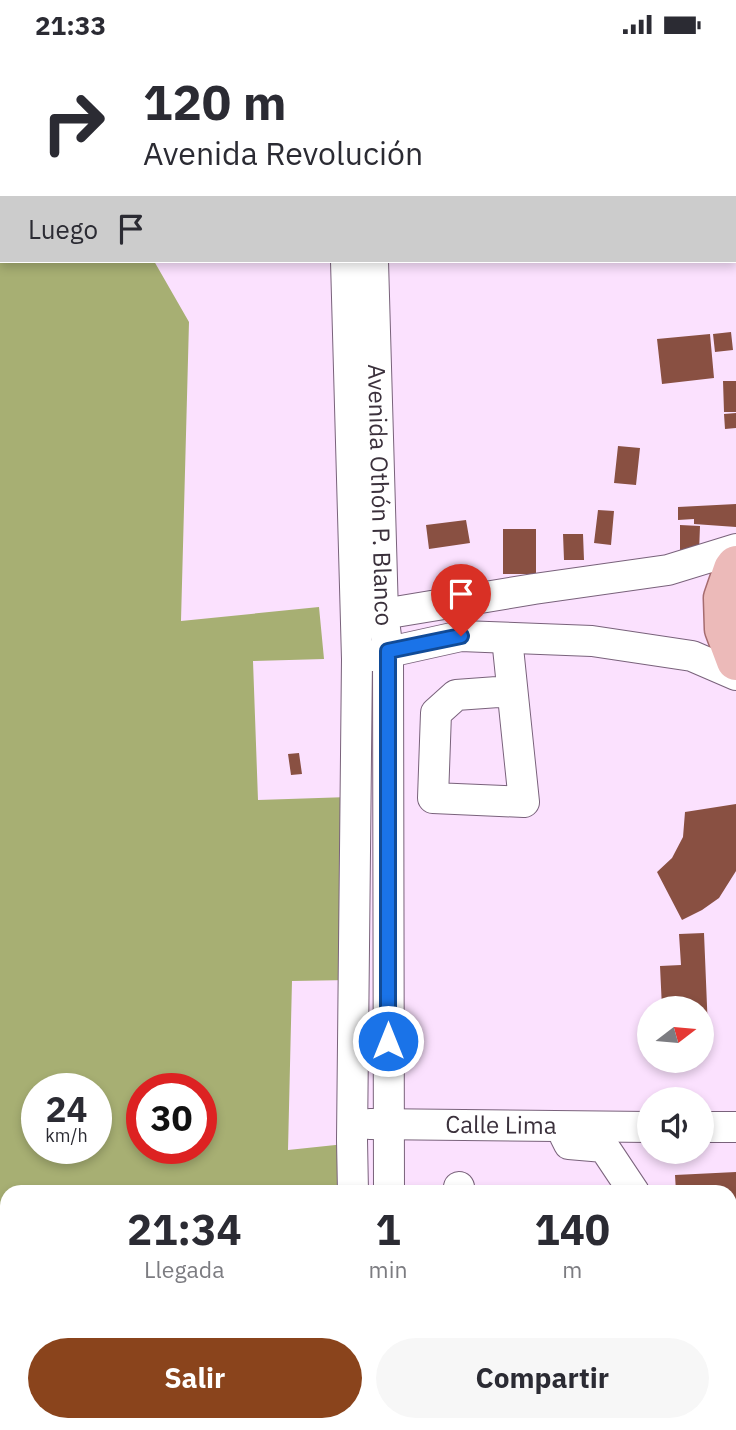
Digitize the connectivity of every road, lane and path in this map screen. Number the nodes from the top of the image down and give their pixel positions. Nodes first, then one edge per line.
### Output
1 (346, 263) edge
2 (373, 263) edge
3 (736, 549) edge
4 (736, 565) edge
5 (370, 616) junction
6 (507, 638) junction
7 (388, 651) junction
8 (357, 659) junction
9 (736, 661) edge
10 (736, 675) edge
11 (512, 691) dead end
12 (352, 1124) junction
13 (388, 1125) junction
14 (560, 1126) junction
15 (637, 1127) edge
16 (714, 1127) edge
17 (736, 1127) edge
18 (353, 1185) edge
19 (389, 1185) edge
20 (620, 1185) edge

1 - 5 street, Avenida Othón P. Blanco
2 - 5 street, Avenida Othón P. Blanco
3 - 5 street
4 - 9 main road
5 - 7 street, Avenida Othón P. Blanco
5 - 8 street, Avenida Othón P. Blanco
6 - 7 street
6 - 10 street
6 - 11 street
7 - 8 street
7 - 13 street, Avenida Othón P. Blanco
8 - 12 street, Avenida Othón P. Blanco
12 - 13 street, Calle Lima
12 - 18 street, Avenida Othón P. Blanco
13 - 14 street, Calle Lima
13 - 19 street, Avenida Othón P. Blanco
14 - 15 street, Calle Lima
14 - 20 street
16 - 17 street

